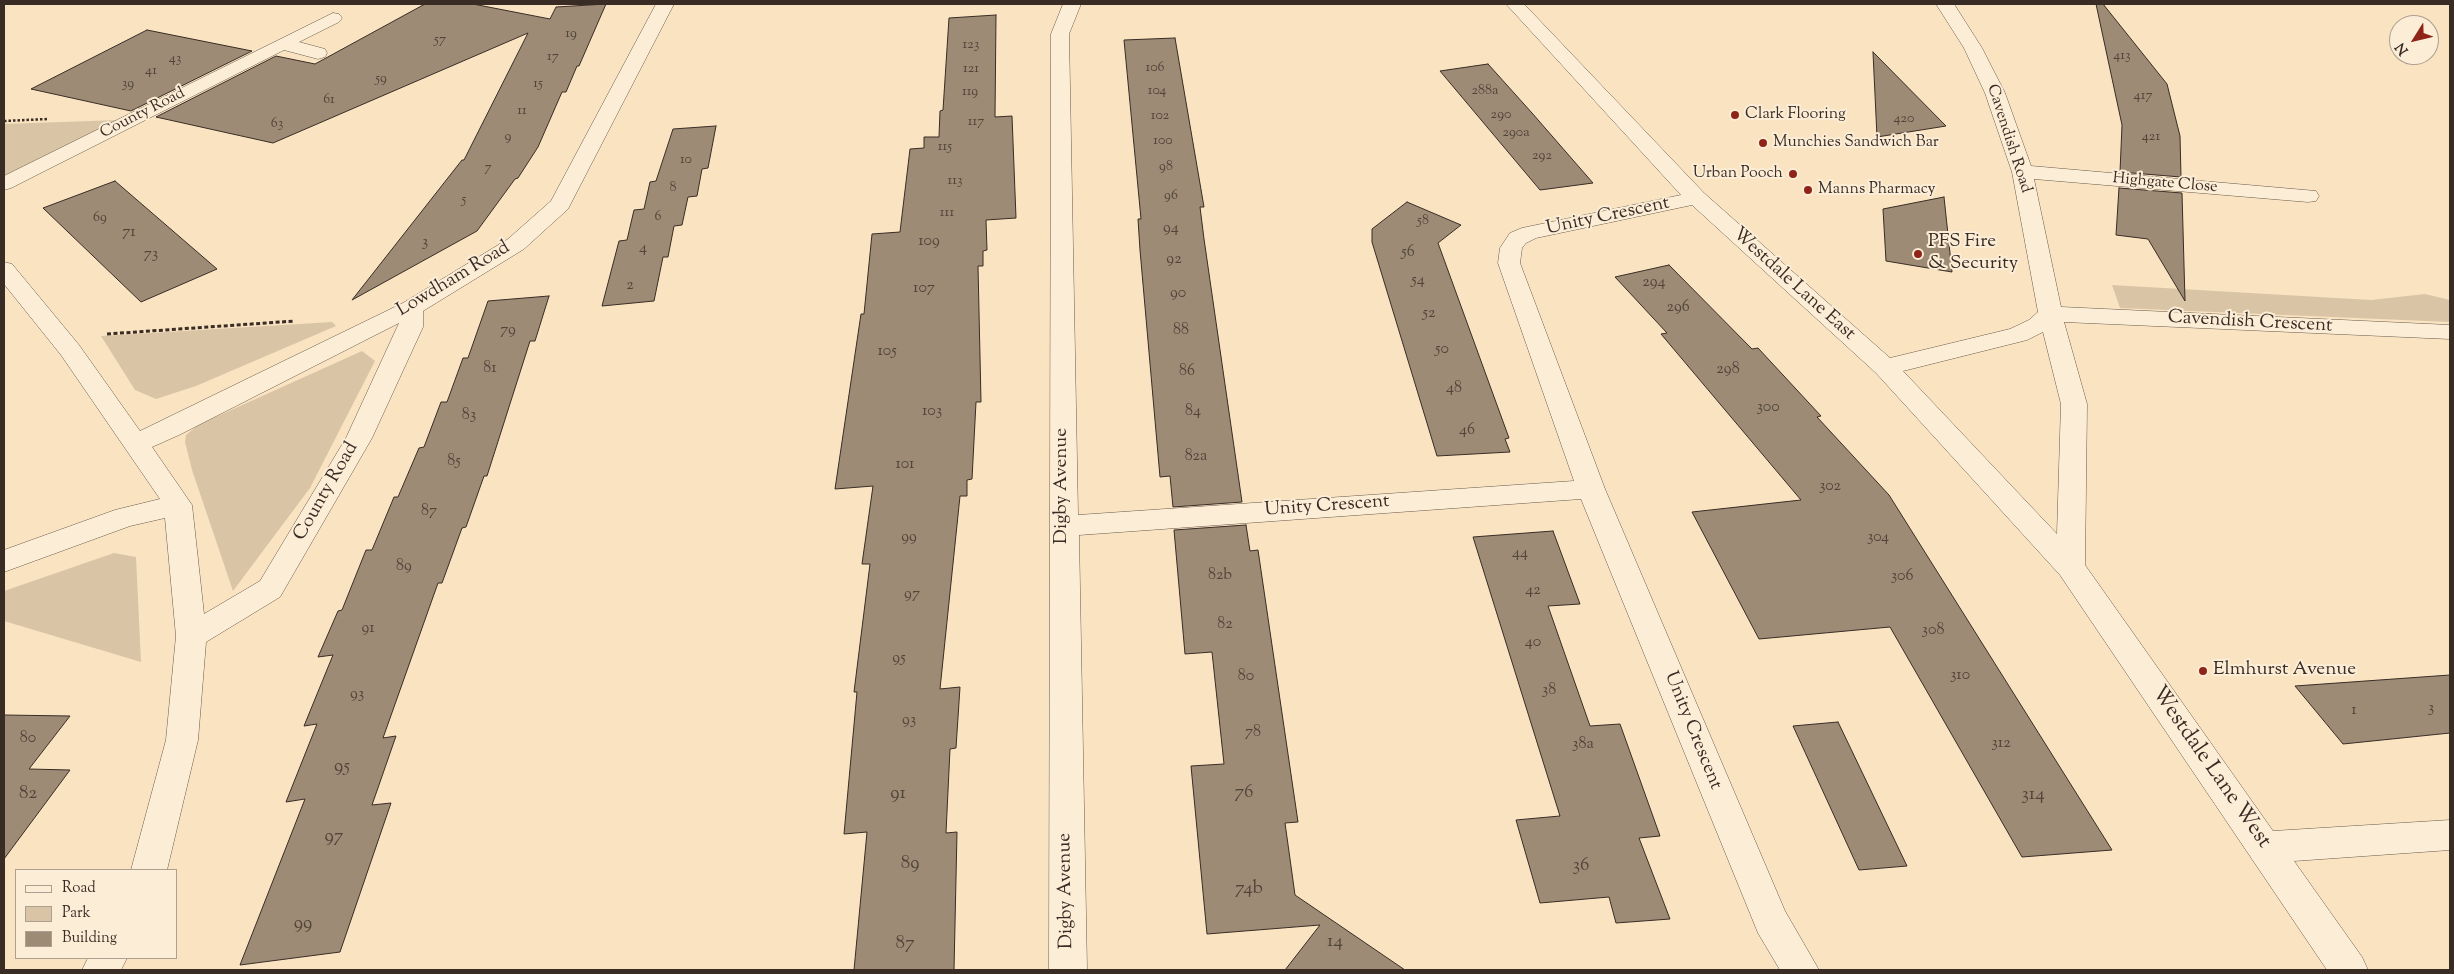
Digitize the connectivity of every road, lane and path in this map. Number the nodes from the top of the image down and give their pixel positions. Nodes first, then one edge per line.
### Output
1 (664, 4) edge
2 (1072, 4) edge
3 (1515, 4) edge
4 (1945, 4) edge
5 (333, 18) dead end
6 (283, 44) junction
7 (318, 53) dead end
8 (2022, 172) junction
9 (4, 184) edge
10 (2308, 196) dead end
11 (1696, 198) junction
12 (4, 269) edge
13 (411, 308) junction
14 (2050, 314) junction
15 (296, 321) dead end
16 (2450, 332) edge
17 (70, 350) junction
18 (1886, 367) junction
19 (137, 443) junction
20 (1592, 489) junction
21 (178, 505) junction
22 (1063, 526) junction
23 (4, 561) edge
24 (2070, 567) junction
25 (191, 636) junction
26 (2450, 835) edge
27 (2266, 847) junction
28 (149, 869) edge
29 (1068, 970) edge
30 (1800, 970) edge
31 (2349, 970) edge

1 - 13 street, Lowdham Road
2 - 22 street, Digby Avenue
3 - 11 street, Westdale Lane East
4 - 8 street, Cavendish Road
5 - 6 street, County Road
6 - 7 street
6 - 9 street, County Road
8 - 10 street, Highgate Close
8 - 14 street, Cavendish Road
11 - 18 street, Westdale Lane East
11 - 20 street, Unity Crescent
12 - 17 street
13 - 19 street, Lowdham Road
13 - 25 street, County Road
14 - 16 street, Cavendish Crescent
14 - 18 street
14 - 24 street, Cavendish Road
15 - 17 path
17 - 19 street
18 - 24 street, Westdale Lane East
19 - 21 street
20 - 22 street, Unity Crescent
20 - 30 street, Unity Crescent
21 - 23 street
21 - 25 street
22 - 29 street, Digby Avenue
24 - 27 street, Westdale Lane West
25 - 28 street
26 - 27 street
27 - 31 street, Westdale Lane West

